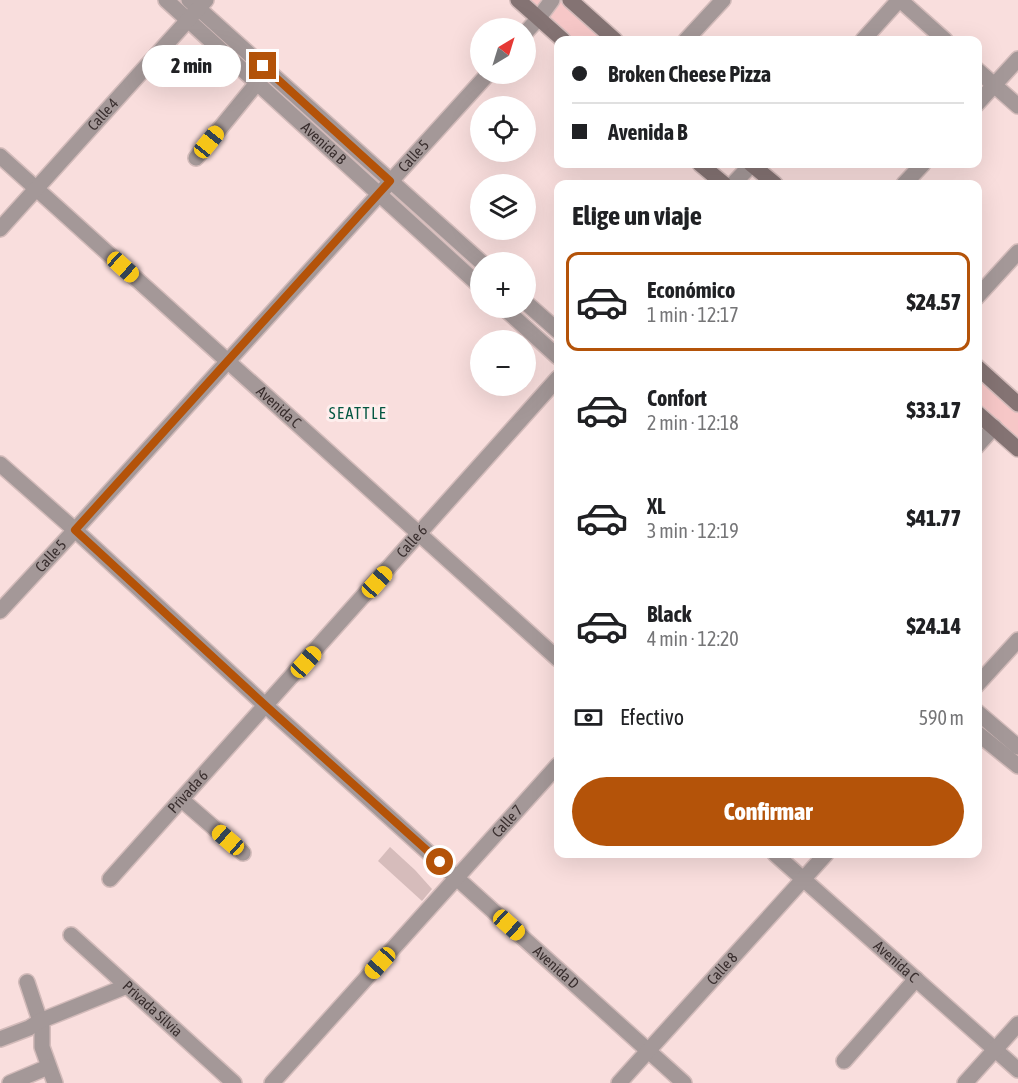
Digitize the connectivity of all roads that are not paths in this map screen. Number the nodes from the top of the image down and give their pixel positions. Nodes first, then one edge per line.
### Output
1 (166, 0) edge
2 (518, 0) edge
3 (552, 0) edge
4 (570, 0) edge
5 (723, 0) edge
6 (900, 0) edge
7 (196, 7) edge
8 (538, 19) junction
9 (558, 36) edge
10 (610, 36) edge
11 (690, 36) edge
12 (867, 36) edge
13 (940, 36) edge
14 (1018, 59) edge
15 (982, 74) edge
16 (257, 83) junction
17 (479, 84) edge
18 (995, 85) junction
19 (982, 99) edge
20 (1018, 106) edge
21 (316, 114) junction
22 (305, 126) junction
23 (0, 156) edge
24 (196, 158) dead end
25 (705, 168) edge
26 (747, 168) edge
27 (756, 168) edge
28 (919, 168) edge
29 (719, 180) edge
30 (737, 180) edge
31 (770, 180) edge
32 (908, 180) edge
33 (390, 181) junction
34 (36, 188) junction
35 (379, 194) junction
36 (0, 229) edge
37 (470, 252) edge
38 (1018, 252) edge
39 (470, 277) edge
40 (982, 291) edge
41 (536, 312) edge
42 (515, 318) edge
43 (554, 327) edge
44 (554, 353) edge
45 (228, 361) junction
46 (982, 371) edge
47 (554, 382) edge
48 (1018, 404) edge
49 (982, 417) edge
50 (994, 427) junction
51 (982, 440) edge
52 (1018, 449) edge
53 (0, 464) edge
54 (75, 530) junction
55 (420, 533) junction
56 (0, 611) edge
57 (1018, 640) edge
58 (554, 655) edge
59 (982, 679) edge
60 (266, 706) junction
61 (982, 716) edge
62 (982, 737) edge
63 (1018, 747) edge
64 (1018, 766) edge
65 (554, 769) edge
66 (182, 800) junction
67 (243, 853) dead end
68 (780, 858) edge
69 (822, 858) edge
70 (457, 878) junction
71 (803, 878) junction
72 (110, 879) dead end
73 (71, 935) dead end
74 (916, 979) junction
75 (27, 982) dead end
76 (131, 990) junction
77 (1018, 1024) edge
78 (37, 1025) junction
79 (0, 1039) edge
80 (995, 1049) junction
81 (648, 1051) junction
82 (844, 1061) dead end
83 (48, 1067) junction
84 (1018, 1070) edge
85 (10, 1083) edge
86 (55, 1083) edge
87 (234, 1083) edge
88 (272, 1083) edge
89 (619, 1083) edge
90 (684, 1083) edge
91 (965, 1083) edge

1 - 7 street, Avenida B
2 - 8 main road
3 - 8 street
4 - 10 main road
5 - 11 street
6 - 12 street
6 - 13 street
7 - 16 street, Avenida B
7 - 21 street, Avenida B
7 - 34 street, Calle 4
8 - 9 main road
14 - 18 street
15 - 18 street
16 - 22 street, Avenida B
16 - 24 street
17 - 33 street, Calle 5
18 - 19 street
18 - 20 street
21 - 22 street
21 - 33 street, Avenida B
22 - 35 street, Avenida B
23 - 34 street, Avenida C
25 - 29 main road
26 - 30 street
27 - 31 main road
28 - 32 street
33 - 35 street, Calle 5
33 - 37 street, Avenida B
34 - 36 street, Calle 4
34 - 45 street, Avenida C
35 - 39 street, Avenida B
35 - 45 street, Calle 5
38 - 40 street
41 - 43 street
42 - 44 street
45 - 54 street, Calle 5
45 - 55 street, Avenida C
46 - 48 main road
47 - 55 street, Calle 6
49 - 50 main road
50 - 51 street
50 - 52 main road
53 - 54 street, Avenida D
54 - 56 street, Calle 5
54 - 60 street, Avenida D
55 - 58 street, Avenida C
55 - 60 street, Calle 6
57 - 59 street
60 - 66 street, Privada 6
60 - 70 street, Avenida D
61 - 63 street
62 - 64 street
65 - 70 street, Calle 7
66 - 67 street
66 - 72 street, Privada 6
68 - 71 street, Avenida C
69 - 71 street, Calle 8
70 - 81 street, Avenida D
70 - 88 street, Calle 7
71 - 74 street, Avenida C
71 - 81 street, Calle 8
73 - 76 street, Privada Silvia
74 - 80 street, Avenida C
74 - 82 street
75 - 78 street
76 - 78 street
76 - 87 street, Privada Silvia
77 - 80 street
78 - 79 street
78 - 83 street
80 - 84 street, Avenida C
80 - 91 street
81 - 89 street, Calle 8
81 - 90 street, Avenida D
83 - 85 street
83 - 86 street

